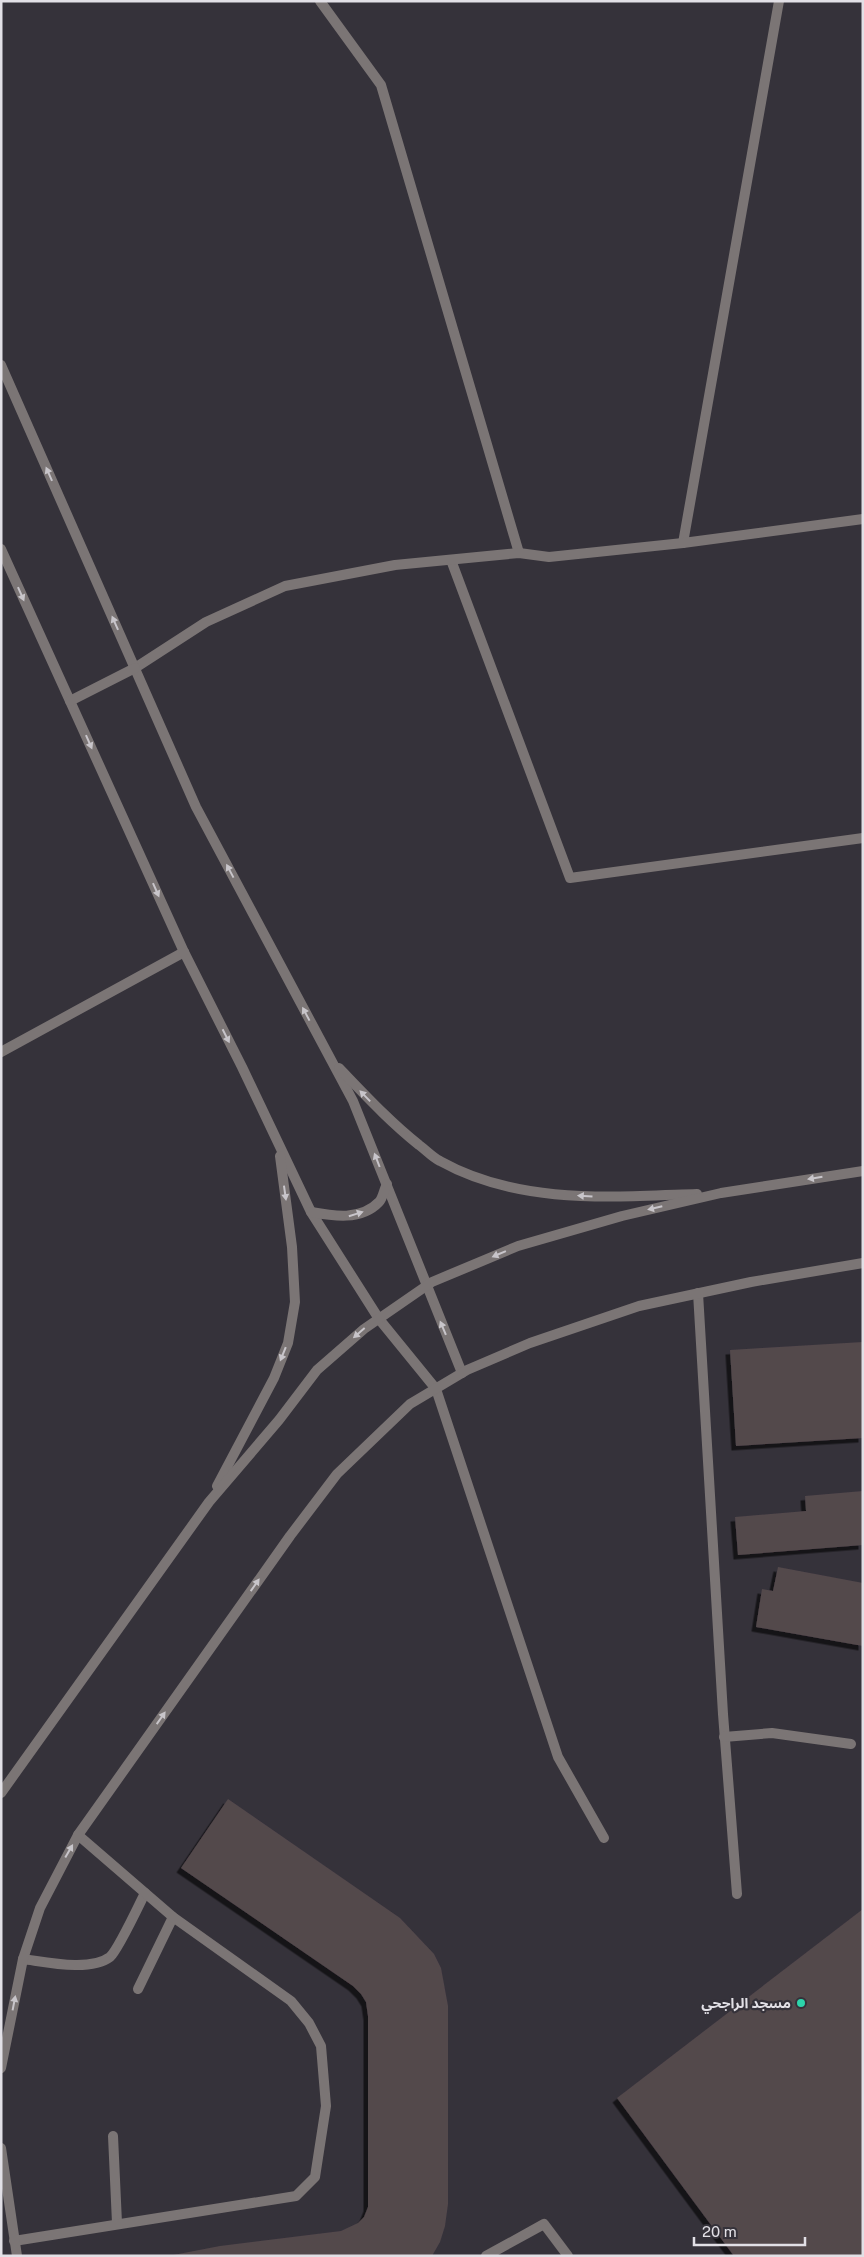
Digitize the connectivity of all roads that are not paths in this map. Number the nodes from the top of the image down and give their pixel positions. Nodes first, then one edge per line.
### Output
1 (320, 1) edge
2 (779, 1) edge
3 (1, 365) edge
4 (863, 519) edge
5 (683, 543) junction
6 (1, 549) edge
7 (519, 553) junction
8 (452, 560) junction
9 (135, 668) junction
10 (70, 701) junction
11 (863, 838) edge
12 (184, 952) junction
13 (1, 1052) edge
14 (330, 1059) junction
15 (278, 1145) junction
16 (863, 1170) edge
17 (386, 1184) junction
18 (721, 1193) junction
19 (311, 1212) junction
20 (863, 1263) edge
21 (426, 1286) junction
22 (698, 1293) junction
23 (379, 1319) junction
24 (462, 1373) junction
25 (436, 1389) junction
26 (209, 1502) junction
27 (724, 1737) junction
28 (851, 1744) dead end
29 (1, 1793) edge
30 (78, 1835) junction
31 (604, 1838) dead end
32 (146, 1893) junction
33 (737, 1894) dead end
34 (173, 1917) junction
35 (23, 1959) junction
36 (138, 1989) dead end
37 (1, 2068) edge
38 (112, 2136) dead end
39 (1, 2148) edge
40 (117, 2223) junction
41 (14, 2241) junction
42 (17, 2256) edge
43 (486, 2256) edge
44 (568, 2256) edge

1 - 7 street
2 - 5 street
9 -> 3 street
4 - 5 street
5 - 7 street
6 -> 10 street
7 - 8 street
8 - 9 street
8 - 11 street
9 - 10 street
14 -> 9 street
10 -> 12 street
12 - 13 street
12 -> 15 street
17 -> 14 street
18 -> 14 street
15 - 19 street
15 -> 26 street
16 -> 18 street
19 -> 17 street
17 - 21 street
18 -> 21 street
19 - 23 street
20 - 22 street
21 - 23 street
24 -> 21 street
22 - 24 street
22 - 27 street
23 - 25 street
23 -> 26 street
24 - 25 street
30 -> 25 street
25 - 31 street
26 - 29 street
27 - 28 street
27 - 33 street
30 - 32 street
35 -> 30 street
32 - 34 street
32 - 35 street
34 - 36 street
34 - 40 street
37 -> 35 street
38 - 40 street
39 - 41 street
40 - 41 street
41 - 42 street
43 - 44 street

